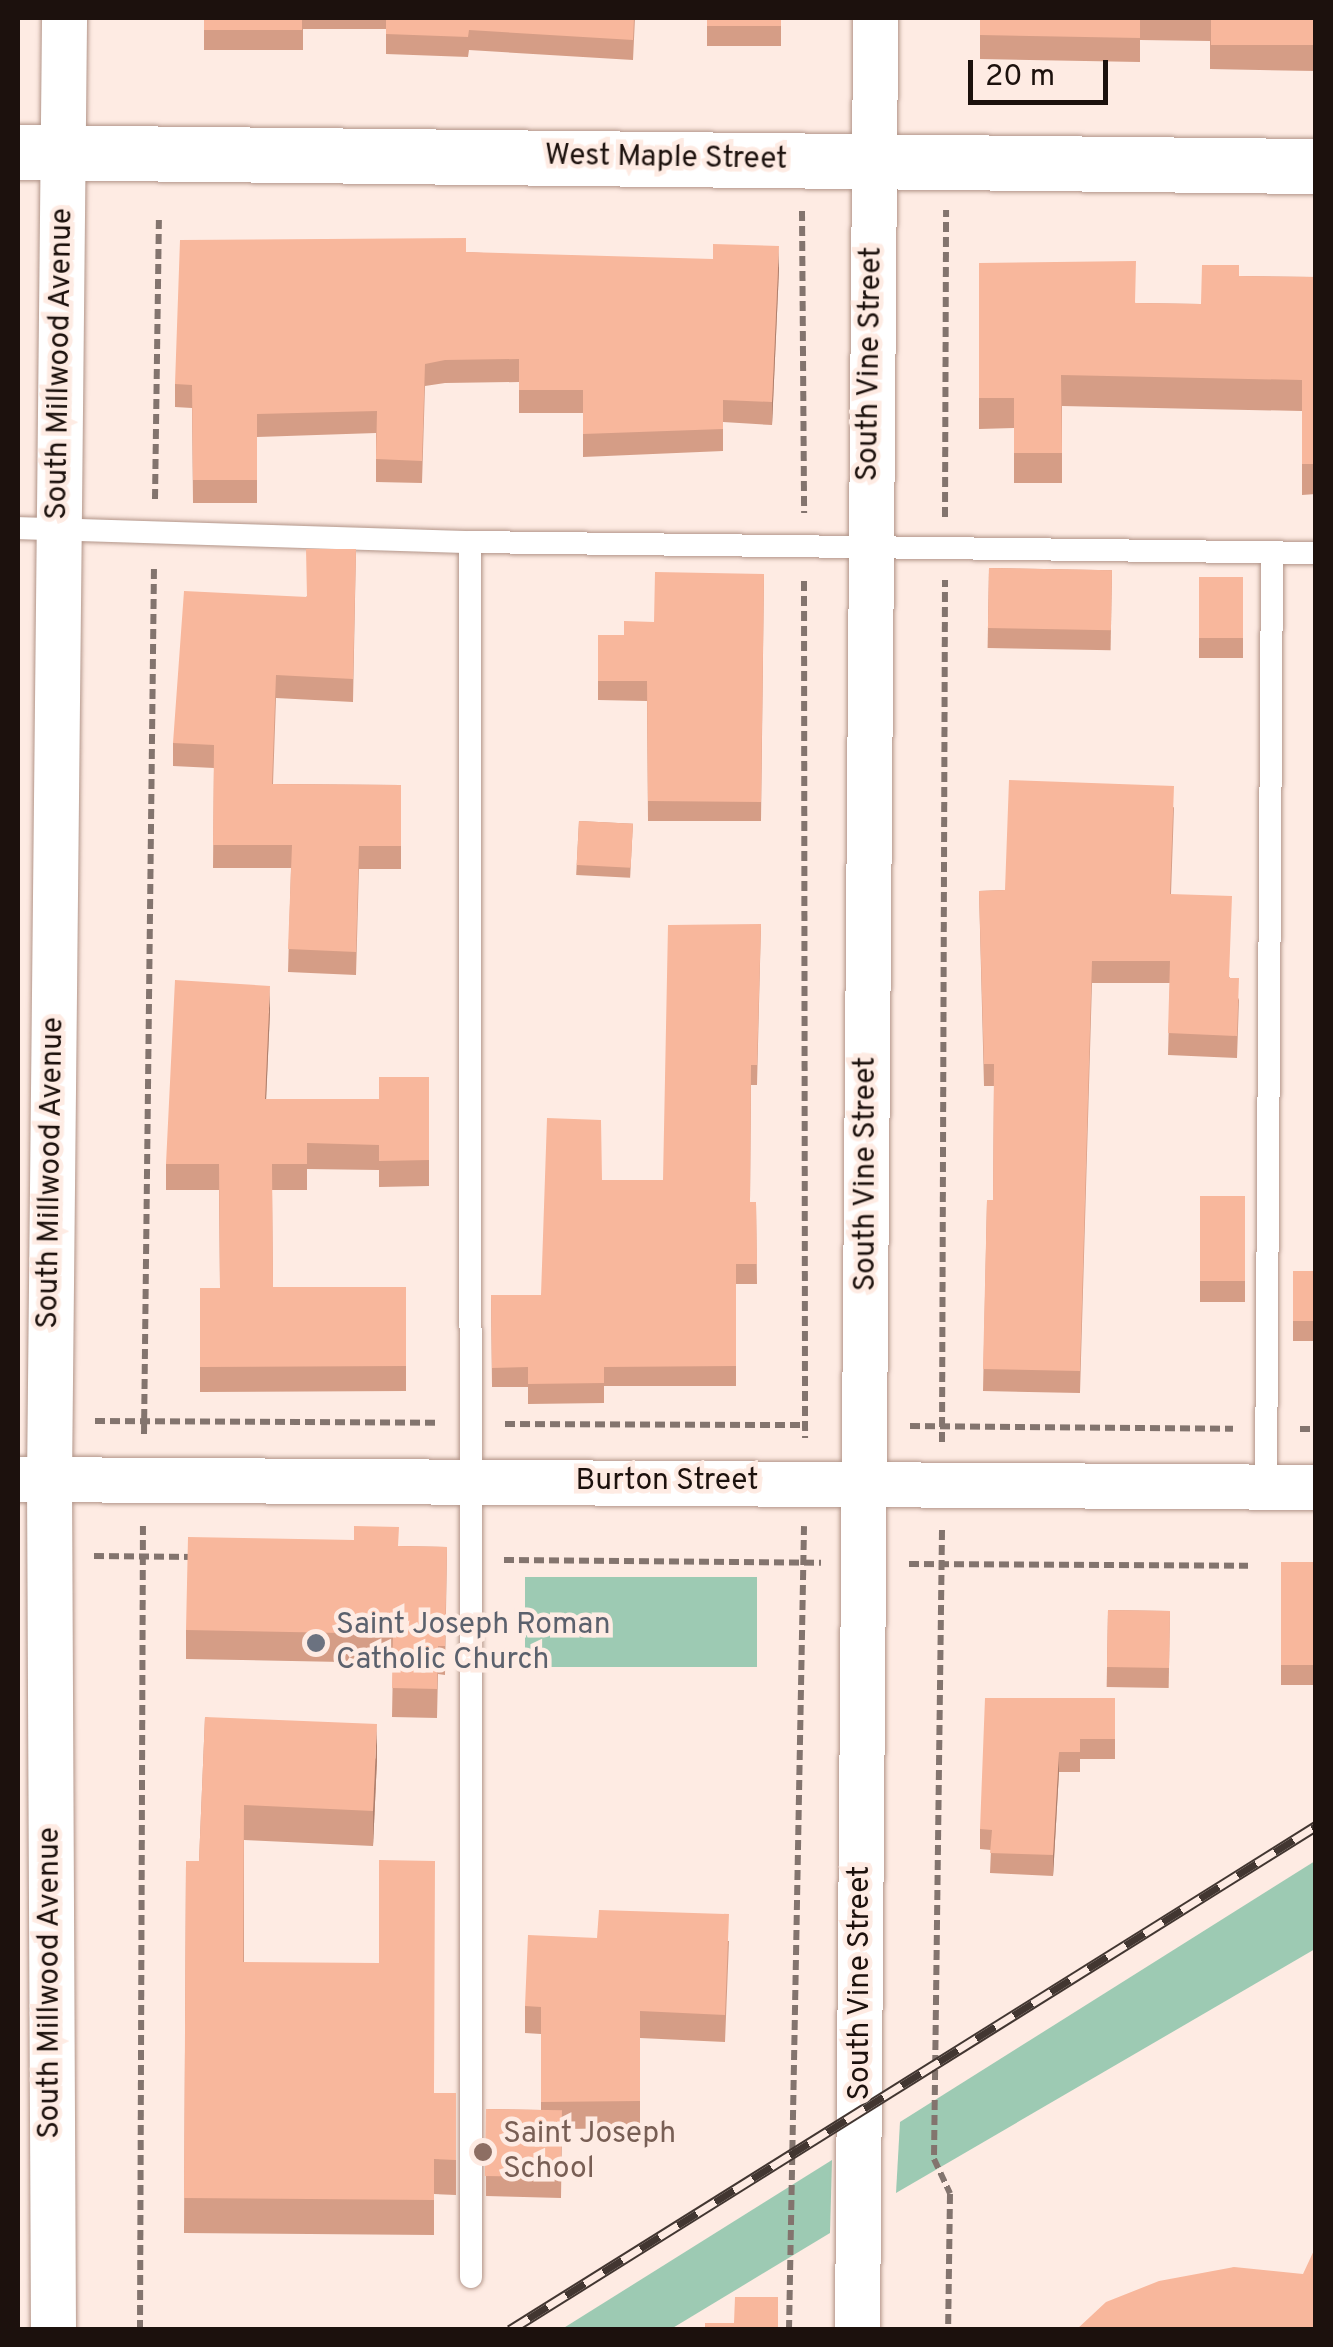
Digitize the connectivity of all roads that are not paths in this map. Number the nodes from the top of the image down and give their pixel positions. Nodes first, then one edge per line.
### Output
1 (64, 18) edge
2 (875, 18) edge
3 (40, 152) edge
4 (874, 162) junction
5 (1316, 166) edge
6 (38, 529) edge
7 (470, 542) junction
8 (870, 544) junction
9 (1272, 552) junction
10 (1316, 553) edge
11 (33, 1479) edge
12 (468, 1481) junction
13 (866, 1483) junction
14 (1266, 1487) junction
15 (1316, 1487) edge
16 (471, 2277) dead end
17 (53, 2330) edge
18 (857, 2330) edge

1 - 3 street, South Millwood Avenue
2 - 4 street, South Vine Street
3 - 4 street, West Maple Street
3 - 6 street, South Millwood Avenue
4 - 5 street, West Maple Street
4 - 8 street, South Vine Street
6 - 7 lane
6 - 11 street, South Millwood Avenue
7 - 8 lane
7 - 12 lane
8 - 9 lane
8 - 13 street, South Vine Street
9 - 10 lane
9 - 14 lane
11 - 12 street, Burton Street
11 - 17 street, South Millwood Avenue
12 - 13 street, Burton Street
12 - 16 lane
13 - 14 street, Burton Street
13 - 18 street, South Vine Street
14 - 15 street, Burton Street

